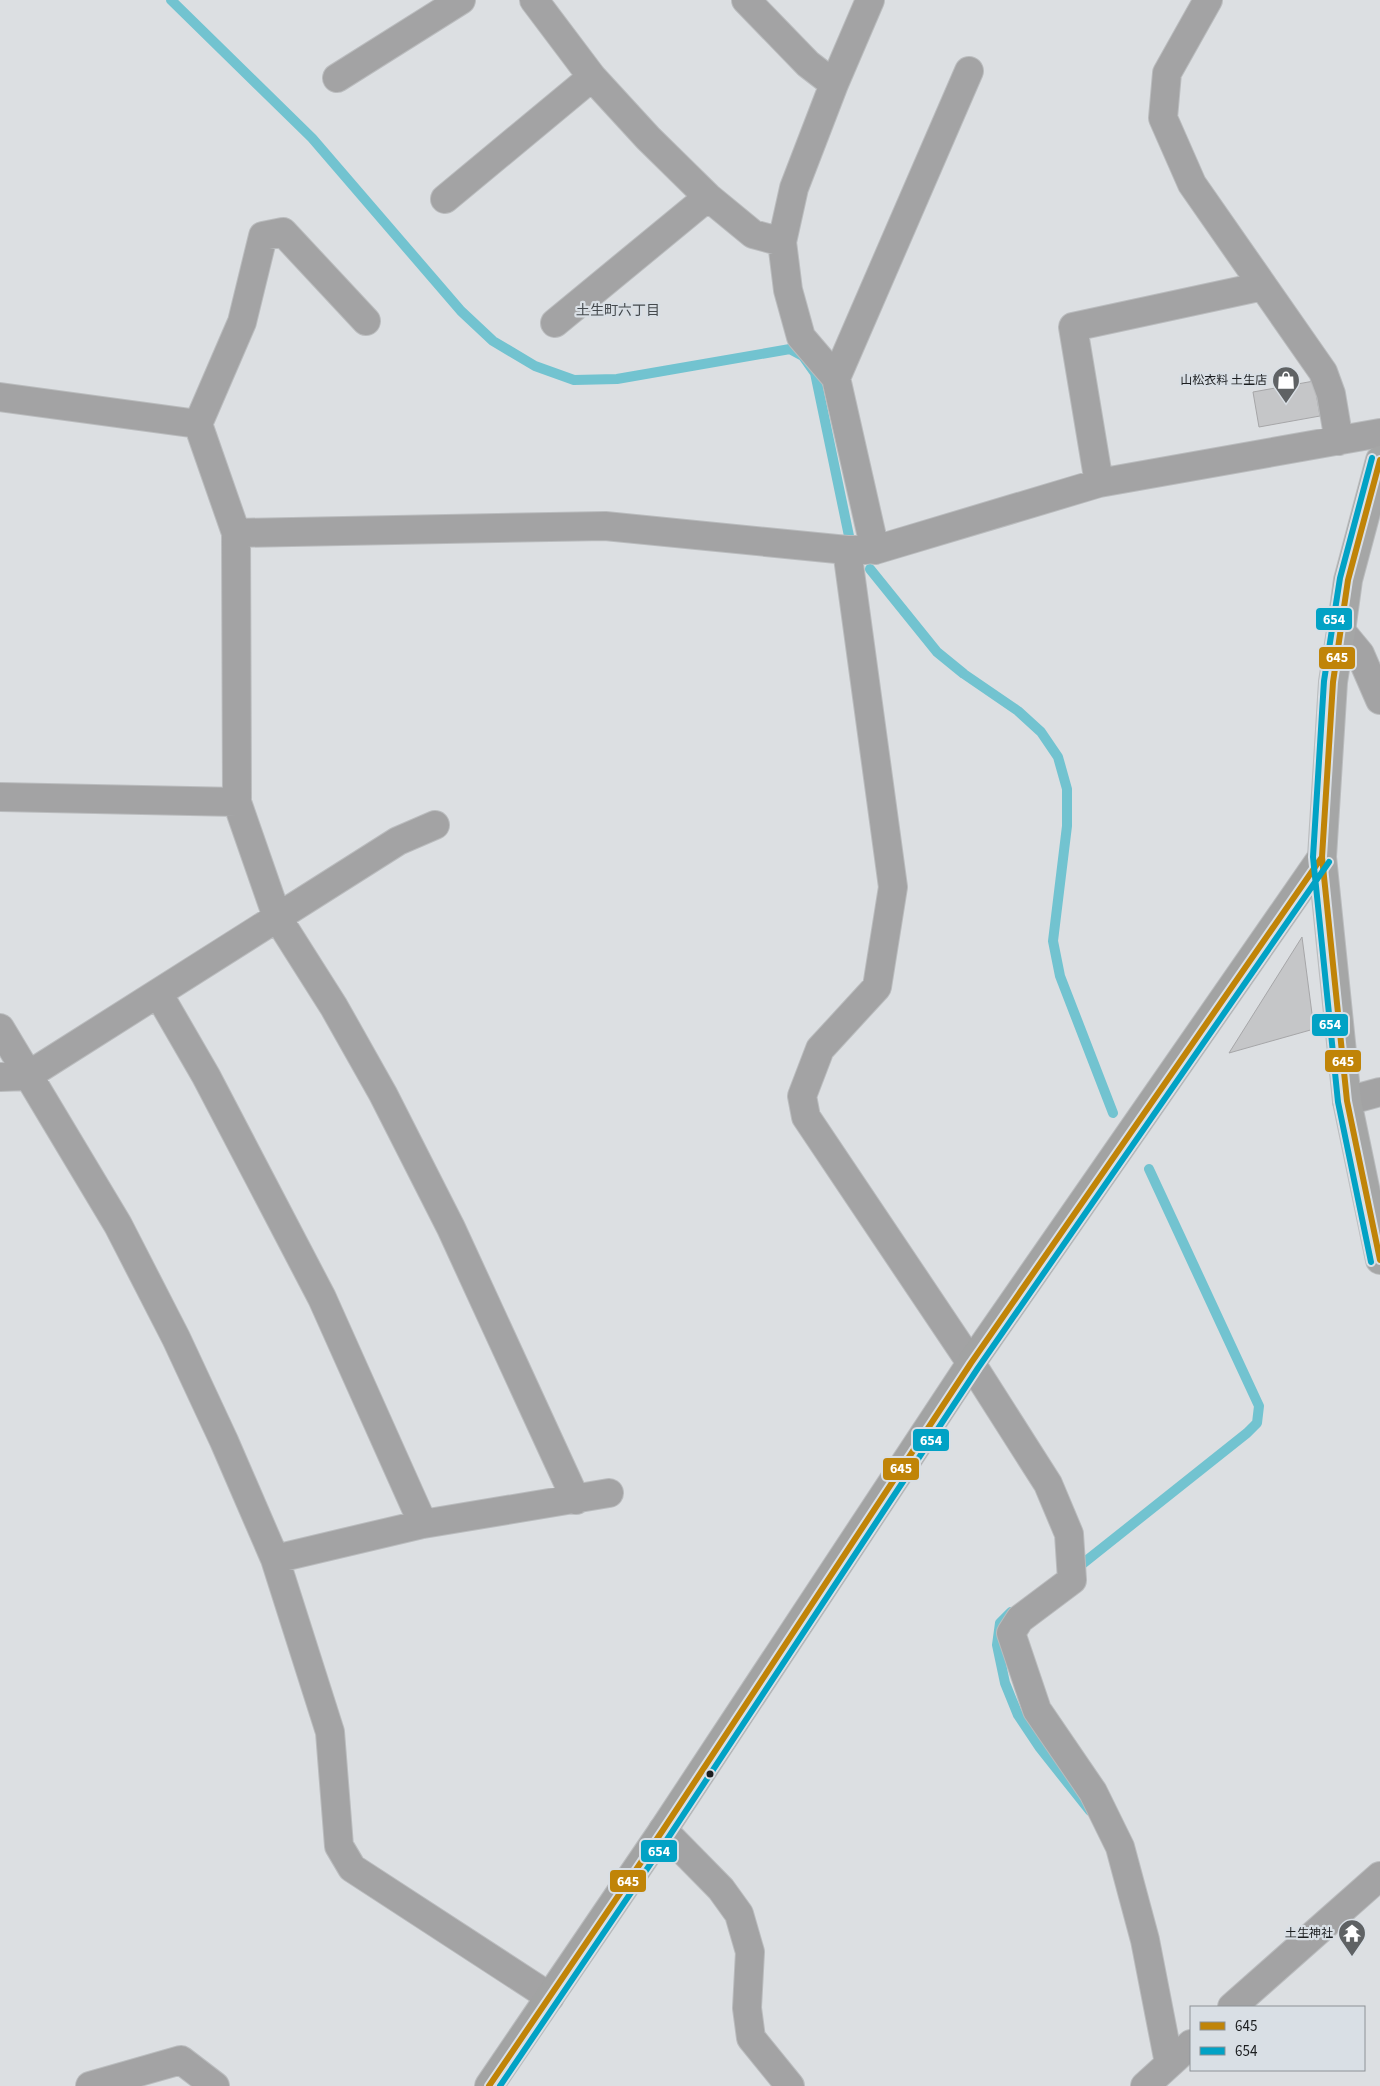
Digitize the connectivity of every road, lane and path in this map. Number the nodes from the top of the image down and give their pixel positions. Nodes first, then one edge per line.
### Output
1 (461, 0) edge
2 (534, 0) edge
3 (746, 0) edge
4 (870, 0) edge
5 (1208, 0) edge
6 (969, 71) dead end
7 (592, 77) junction
8 (338, 78) dead end
9 (834, 84) junction
10 (708, 197) junction
11 (446, 199) dead end
12 (782, 242) junction
13 (1263, 286) junction
14 (366, 321) dead end
15 (555, 323) dead end
16 (836, 378) junction
17 (0, 396) edge
18 (198, 424) junction
19 (1380, 433) edge
20 (1339, 441) junction
21 (1380, 460) edge
22 (1099, 484) junction
23 (236, 533) junction
24 (847, 550) junction
25 (875, 550) junction
26 (1341, 631) junction
27 (1380, 700) edge
28 (0, 797) edge
29 (237, 802) junction
30 (435, 825) dead end
31 (1322, 857) junction
32 (277, 917) junction
33 (158, 993) junction
34 (0, 1028) edge
35 (28, 1076) junction
36 (0, 1077) edge
37 (1380, 1092) edge
38 (1348, 1101) junction
39 (1380, 1260) edge
40 (971, 1363) junction
41 (609, 1494) dead end
42 (576, 1500) junction
43 (423, 1524) junction
44 (275, 1560) junction
45 (663, 1830) junction
46 (1380, 1876) edge
47 (550, 1997) junction
48 (1233, 2006) edge
49 (1190, 2045) edge
50 (1169, 2063) junction
51 (90, 2086) edge
52 (215, 2086) edge
53 (489, 2086) edge
54 (790, 2086) edge
55 (1145, 2086) edge

1 - 8 street
2 - 7 street
3 - 9 street
4 - 9 street
5 - 13 street
6 - 16 street
7 - 10 street
7 - 11 street
9 - 12 street
10 - 12 street
10 - 15 street
12 - 16 street
13 - 20 street
13 - 22 street
14 - 18 street
16 - 25 street
17 - 18 street
18 - 23 street
19 - 20 street
20 - 22 street
21 - 26 main road
22 - 25 street
23 - 24 street
23 - 29 street
24 - 25 street
24 - 40 street
26 - 27 street
26 - 31 main road
28 - 29 street
29 - 32 street
30 - 32 street
31 - 38 main road
31 - 40 street
32 - 33 street
32 - 42 street
33 - 35 street
33 - 43 street
34 - 35 street
35 - 36 street
35 - 44 street
37 - 38 street
38 - 39 main road
40 - 45 street
40 - 50 street
41 - 42 street
42 - 43 street
43 - 44 street
44 - 47 street
45 - 47 street
45 - 54 street
46 - 48 street
47 - 53 street
49 - 50 street
50 - 55 street
51 - 52 street

